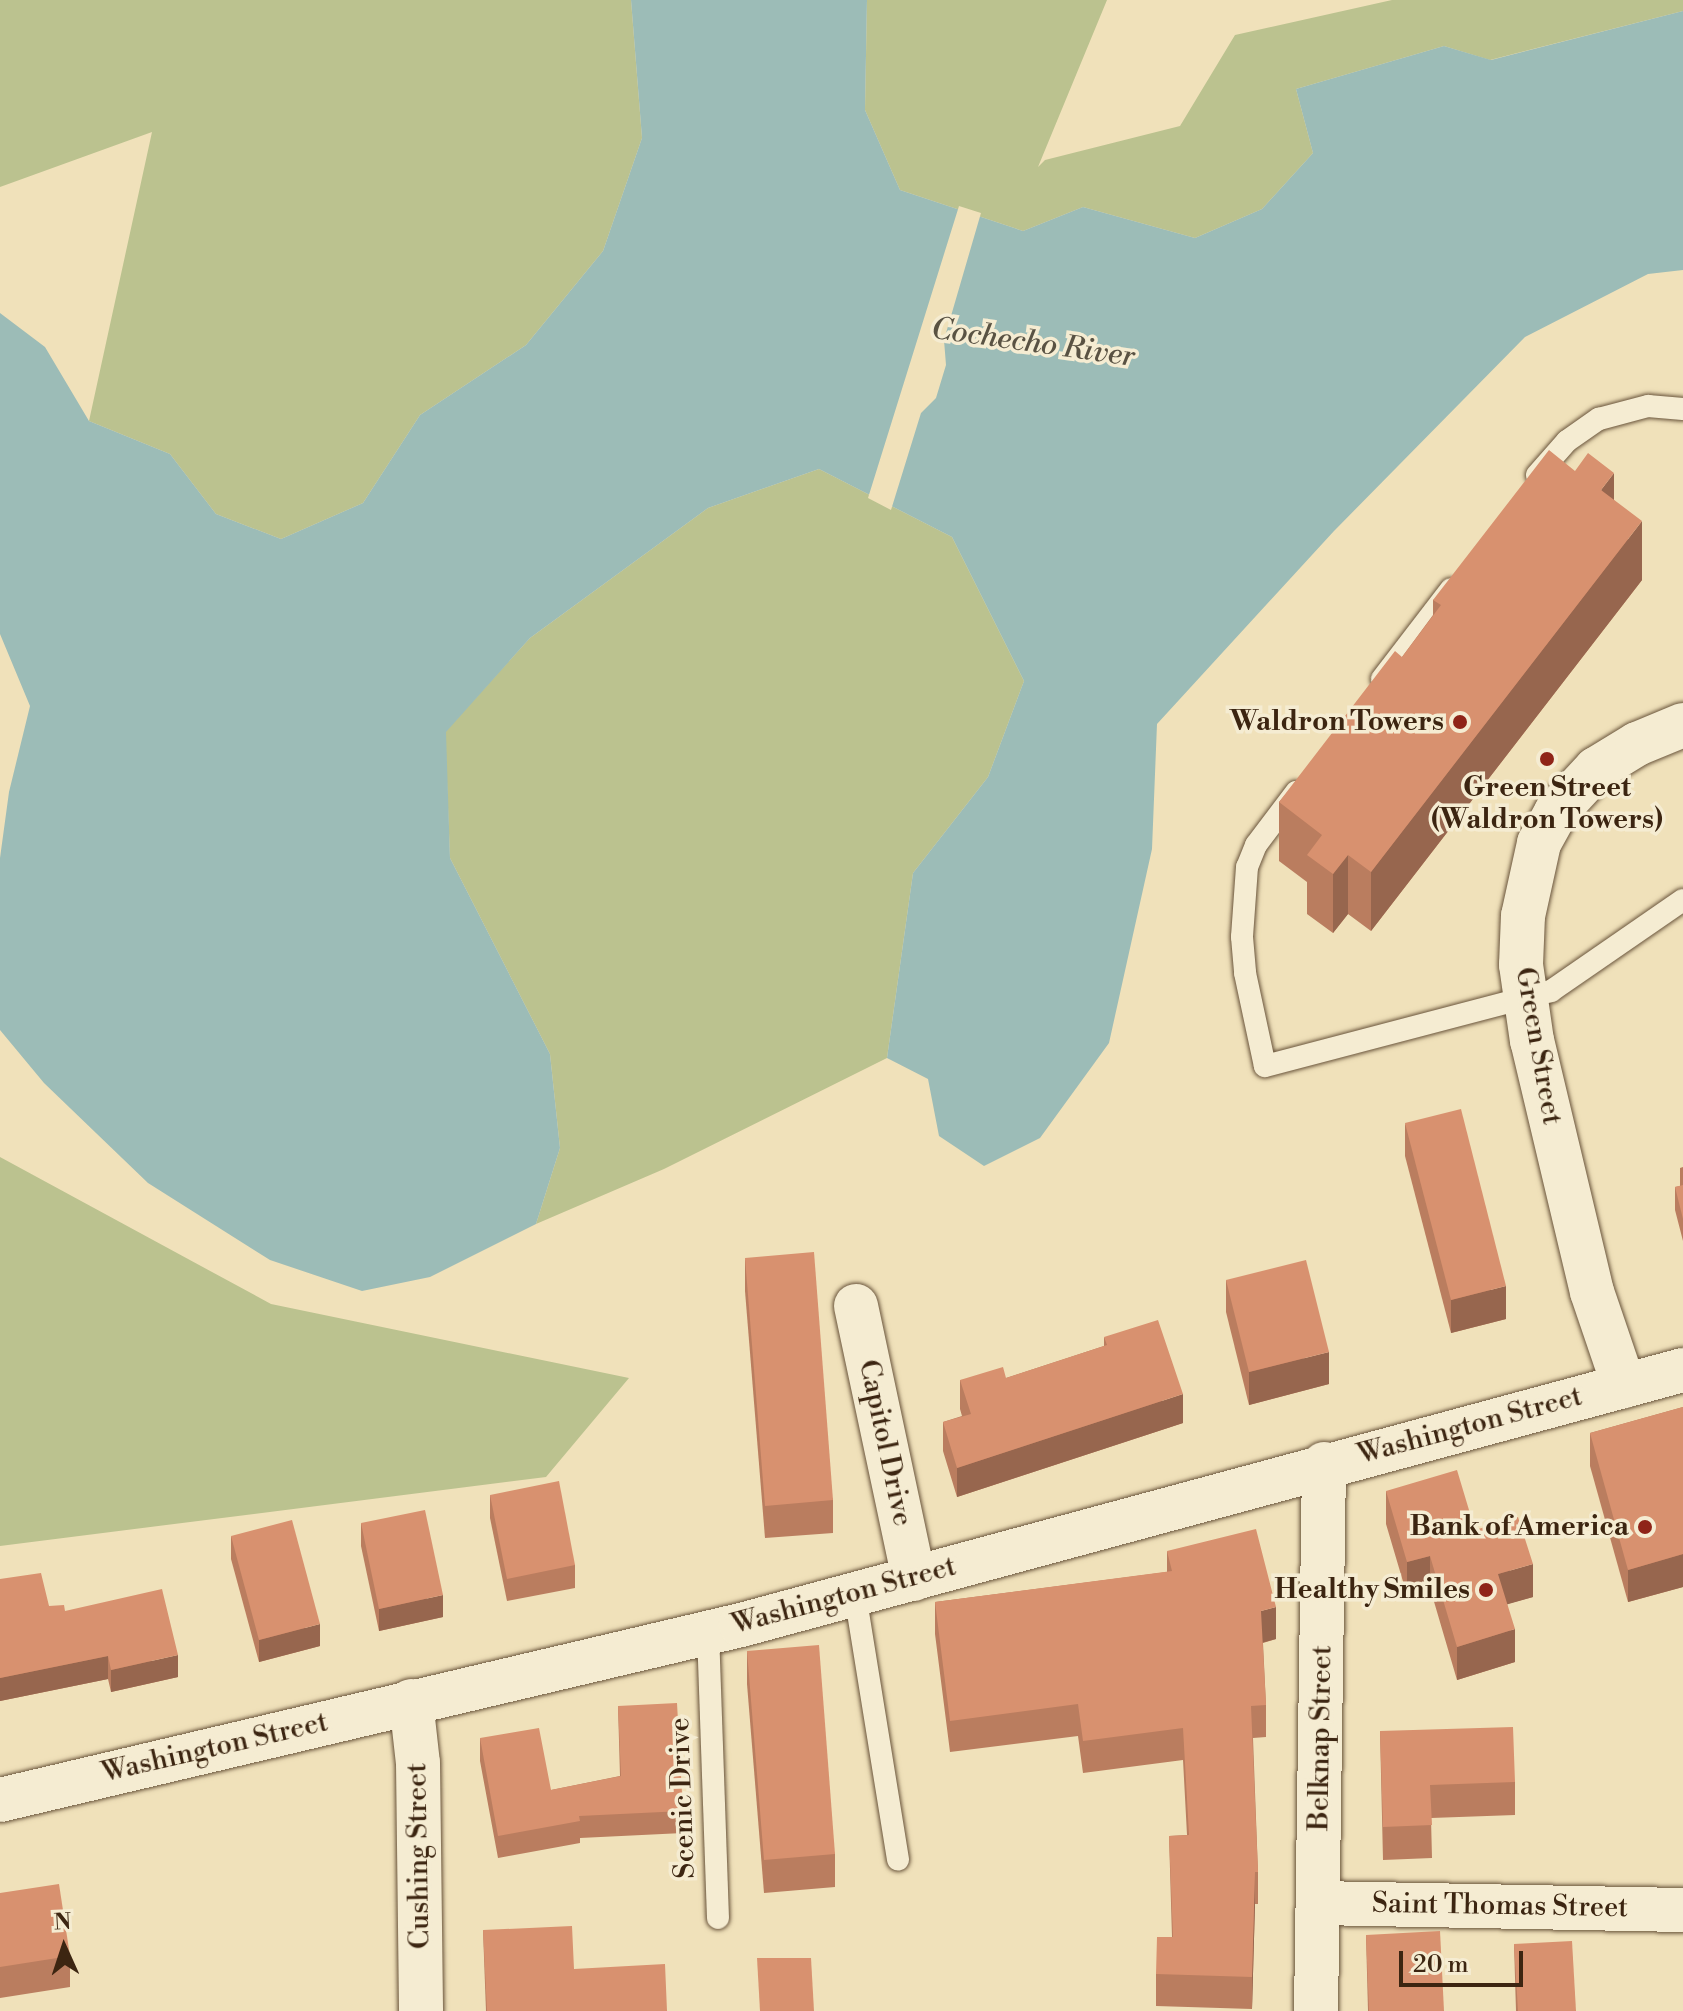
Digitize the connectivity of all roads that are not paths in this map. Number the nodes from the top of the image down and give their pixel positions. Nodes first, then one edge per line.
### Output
1 (1683, 409) edge
2 (1523, 493) edge
3 (1466, 568) edge
4 (1370, 694) edge
5 (1683, 725) edge
6 (1313, 770) edge
7 (1683, 900) edge
8 (1525, 1000) junction
9 (856, 1306) dead end
10 (1683, 1370) edge
11 (1624, 1386) junction
12 (1324, 1464) junction
13 (914, 1579) junction
14 (855, 1594) junction
15 (708, 1632) junction
16 (411, 1701) junction
17 (0, 1800) edge
18 (898, 1860) dead end
19 (1318, 1903) junction
20 (1683, 1910) edge
21 (718, 1918) dead end
22 (421, 2011) edge
23 (1316, 2011) edge

1 - 2 lane
3 - 4 lane
5 - 8 street, Green Street
6 - 8 lane
7 - 8 lane
8 - 11 street, Green Street
9 - 13 street, Capitol Drive
10 - 11 street, Washington Street
11 - 12 street, Washington Street
12 - 13 street, Washington Street
12 - 19 street, Belknap Street
13 - 14 street, Washington Street
14 - 15 street, Washington Street
14 - 18 lane
15 - 16 street, Washington Street
15 - 21 lane, Scenic Drive
16 - 17 street, Washington Street
16 - 22 street, Cushing Street
19 - 20 street, Saint Thomas Street
19 - 23 street, Belknap Street

